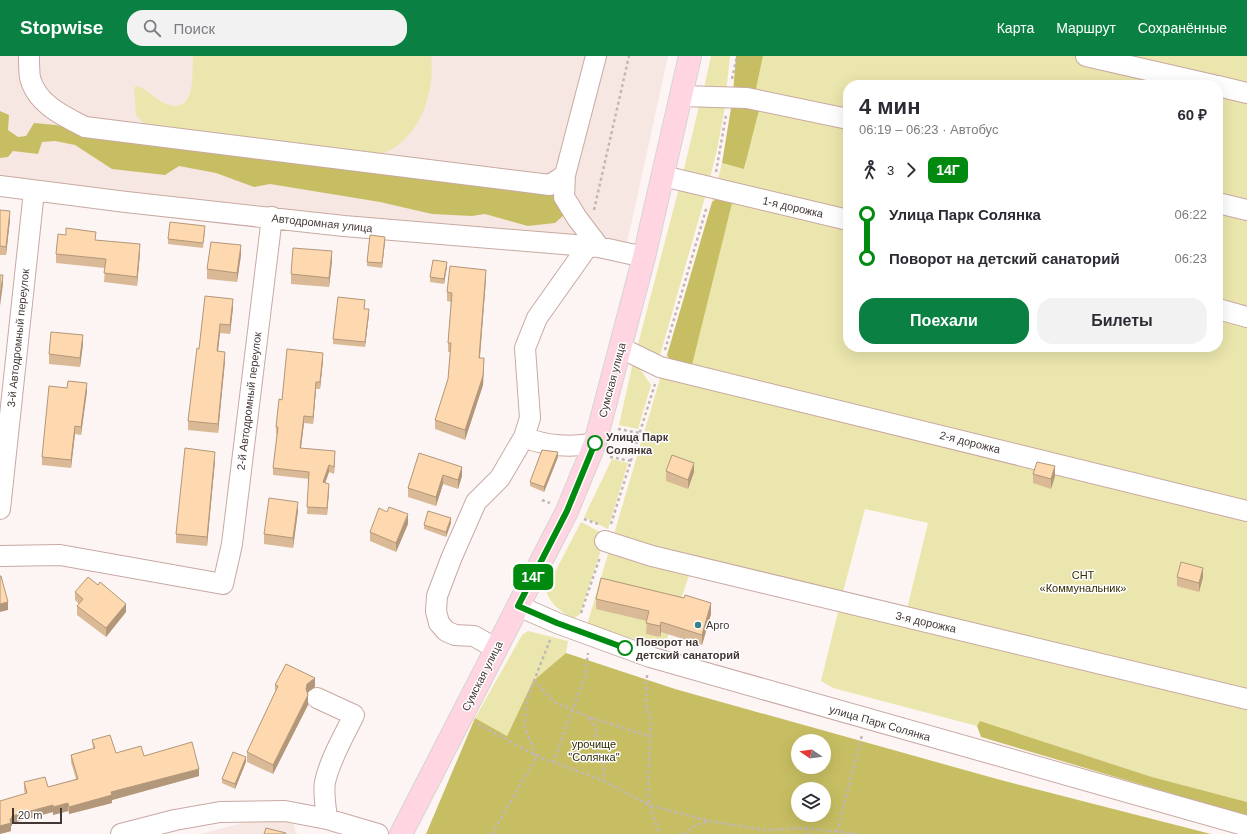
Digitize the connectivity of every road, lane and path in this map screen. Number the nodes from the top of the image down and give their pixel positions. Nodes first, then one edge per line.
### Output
1 (29, 56) edge
2 (596, 56) edge
3 (629, 56) edge
4 (690, 56) edge
5 (737, 56) edge
6 (1086, 56) edge
7 (1191, 80) edge
8 (1223, 87) edge
9 (1247, 93) edge
10 (682, 96) junction
11 (729, 97) junction
12 (843, 118) edge
13 (565, 175) junction
14 (664, 176) junction
15 (0, 186) edge
16 (713, 187) junction
17 (34, 191) junction
18 (1223, 204) edge
19 (1247, 210) edge
20 (272, 217) junction
21 (843, 219) edge
22 (592, 242) junction
23 (644, 257) junction
24 (1223, 310) edge
25 (1247, 317) edge
26 (621, 348) junction
27 (660, 367) junction
28 (640, 433) junction
29 (616, 435) dead end
30 (524, 437) junction
31 (595, 443) junction
32 (0, 510) edge
33 (1247, 511) edge
34 (605, 541) junction
35 (0, 556) edge
36 (518, 606) junction
37 (557, 623) junction
38 (583, 632) junction
39 (496, 648) junction
40 (650, 657) junction
41 (534, 680) junction
42 (317, 698) dead end
43 (1247, 699) edge
44 (573, 710) junction
45 (462, 716) junction
46 (589, 717) junction
47 (866, 719) junction
48 (651, 737) junction
49 (537, 756) junction
50 (553, 763) junction
51 (604, 780) junction
52 (649, 805) junction
53 (327, 819) junction
54 (709, 821) junction
55 (1247, 826) edge
56 (804, 828) junction
57 (837, 832) junction
58 (121, 834) edge
59 (378, 834) edge
60 (401, 834) edge
61 (492, 834) edge
62 (660, 834) edge
63 (683, 834) edge
64 (809, 834) edge
65 (859, 834) edge

1 - 13 street
2 - 13 street
3 - 22 path
4 - 10 main road, Сумская улица
5 - 11 path
6 - 7 street
8 - 9 street
10 - 11 street
10 - 14 main road, Сумская улица
11 - 12 street
11 - 16 path
13 - 22 street
14 - 16 street, 1-я дорожка
14 - 23 main road, Сумская улица
15 - 17 street, Автодромная улица
16 - 21 street, 1-я дорожка
16 - 27 path
17 - 20 street, Автодромная улица
17 - 32 street, 3-й Автодромный переулок
18 - 19 street
20 - 22 street, Автодромная улица
20 - 35 street, 2-й Автодромный переулок
22 - 23 street, Автодромная улица
22 - 30 street
23 - 26 main road, Сумская улица
24 - 25 street
26 - 27 street, 2-я дорожка
26 - 31 main road, Сумская улица
27 - 28 path
27 - 33 street, 2-я дорожка
28 - 29 path
28 - 34 path
30 - 31 street
30 - 39 street
31 - 36 main road, Сумская улица
34 - 38 path
34 - 43 street, 3-я дорожка
36 - 37 street, улица Парк Солянка
36 - 39 main road, Сумская улица
37 - 38 street, улица Парк Солянка
37 - 41 path
38 - 40 street, улица Парк Солянка
38 - 44 path
39 - 45 main road, Сумская улица
40 - 47 street, улица Парк Солянка
40 - 48 path
41 - 44 path
41 - 49 path
42 - 53 street
44 - 46 path
44 - 50 path
45 - 49 path
45 - 60 main road, Сумская улица
46 - 48 path
46 - 51 path
47 - 55 street, улица Парк Солянка
47 - 57 path
48 - 52 path
49 - 50 path
49 - 61 path
50 - 51 path
51 - 52 path
52 - 54 path
52 - 62 path
53 - 58 street
53 - 59 street
54 - 56 path
54 - 63 path
56 - 57 path
56 - 64 path
57 - 65 path

